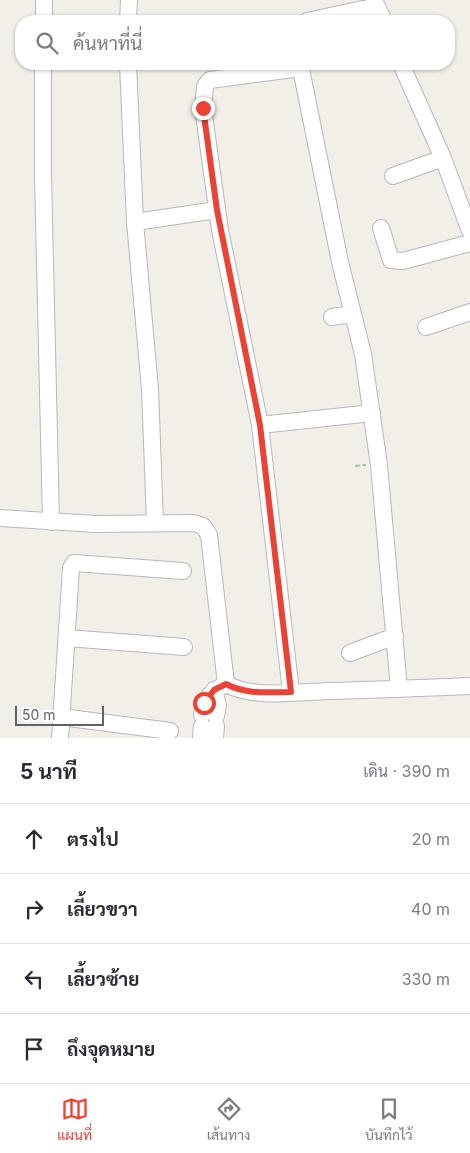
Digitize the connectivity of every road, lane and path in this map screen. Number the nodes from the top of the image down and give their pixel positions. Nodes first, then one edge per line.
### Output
1 (44, 0) edge
2 (128, 0) edge
3 (376, 3) edge
4 (44, 15) edge
5 (128, 15) edge
6 (330, 15) edge
7 (381, 15) edge
8 (43, 70) edge
9 (128, 70) edge
10 (275, 70) edge
11 (302, 70) edge
12 (404, 70) edge
13 (443, 158) junction
14 (393, 176) dead end
15 (217, 210) junction
16 (135, 222) junction
17 (381, 228) dead end
18 (470, 231) edge
19 (470, 243) edge
20 (470, 312) edge
21 (353, 314) junction
22 (332, 317) dead end
23 (426, 327) dead end
24 (372, 413) junction
25 (260, 425) junction
26 (0, 518) edge
27 (51, 522) junction
28 (155, 523) junction
29 (182, 571) dead end
30 (395, 636) junction
31 (67, 638) junction
32 (184, 647) dead end
33 (350, 653) dead end
34 (470, 686) edge
35 (220, 687) junction
36 (399, 689) junction
37 (291, 692) junction
38 (61, 717) junction
39 (209, 727) edge
40 (170, 731) dead end
41 (60, 738) edge

1 - 4 street
2 - 5 street
3 - 6 street
3 - 7 street
8 - 27 street
9 - 16 street
10 - 15 street
11 - 21 street
12 - 13 street
13 - 14 street
13 - 18 street
15 - 16 street
15 - 25 street
16 - 28 street
17 - 19 street
20 - 23 street
21 - 22 street
21 - 24 street
24 - 25 street
24 - 30 street
25 - 37 street
26 - 27 street
27 - 28 street
28 - 35 street
29 - 31 street
30 - 33 street
30 - 36 street
31 - 32 street
31 - 38 street
34 - 36 street
35 - 37 street
35 - 39 street
36 - 37 street
38 - 40 street
38 - 41 street

